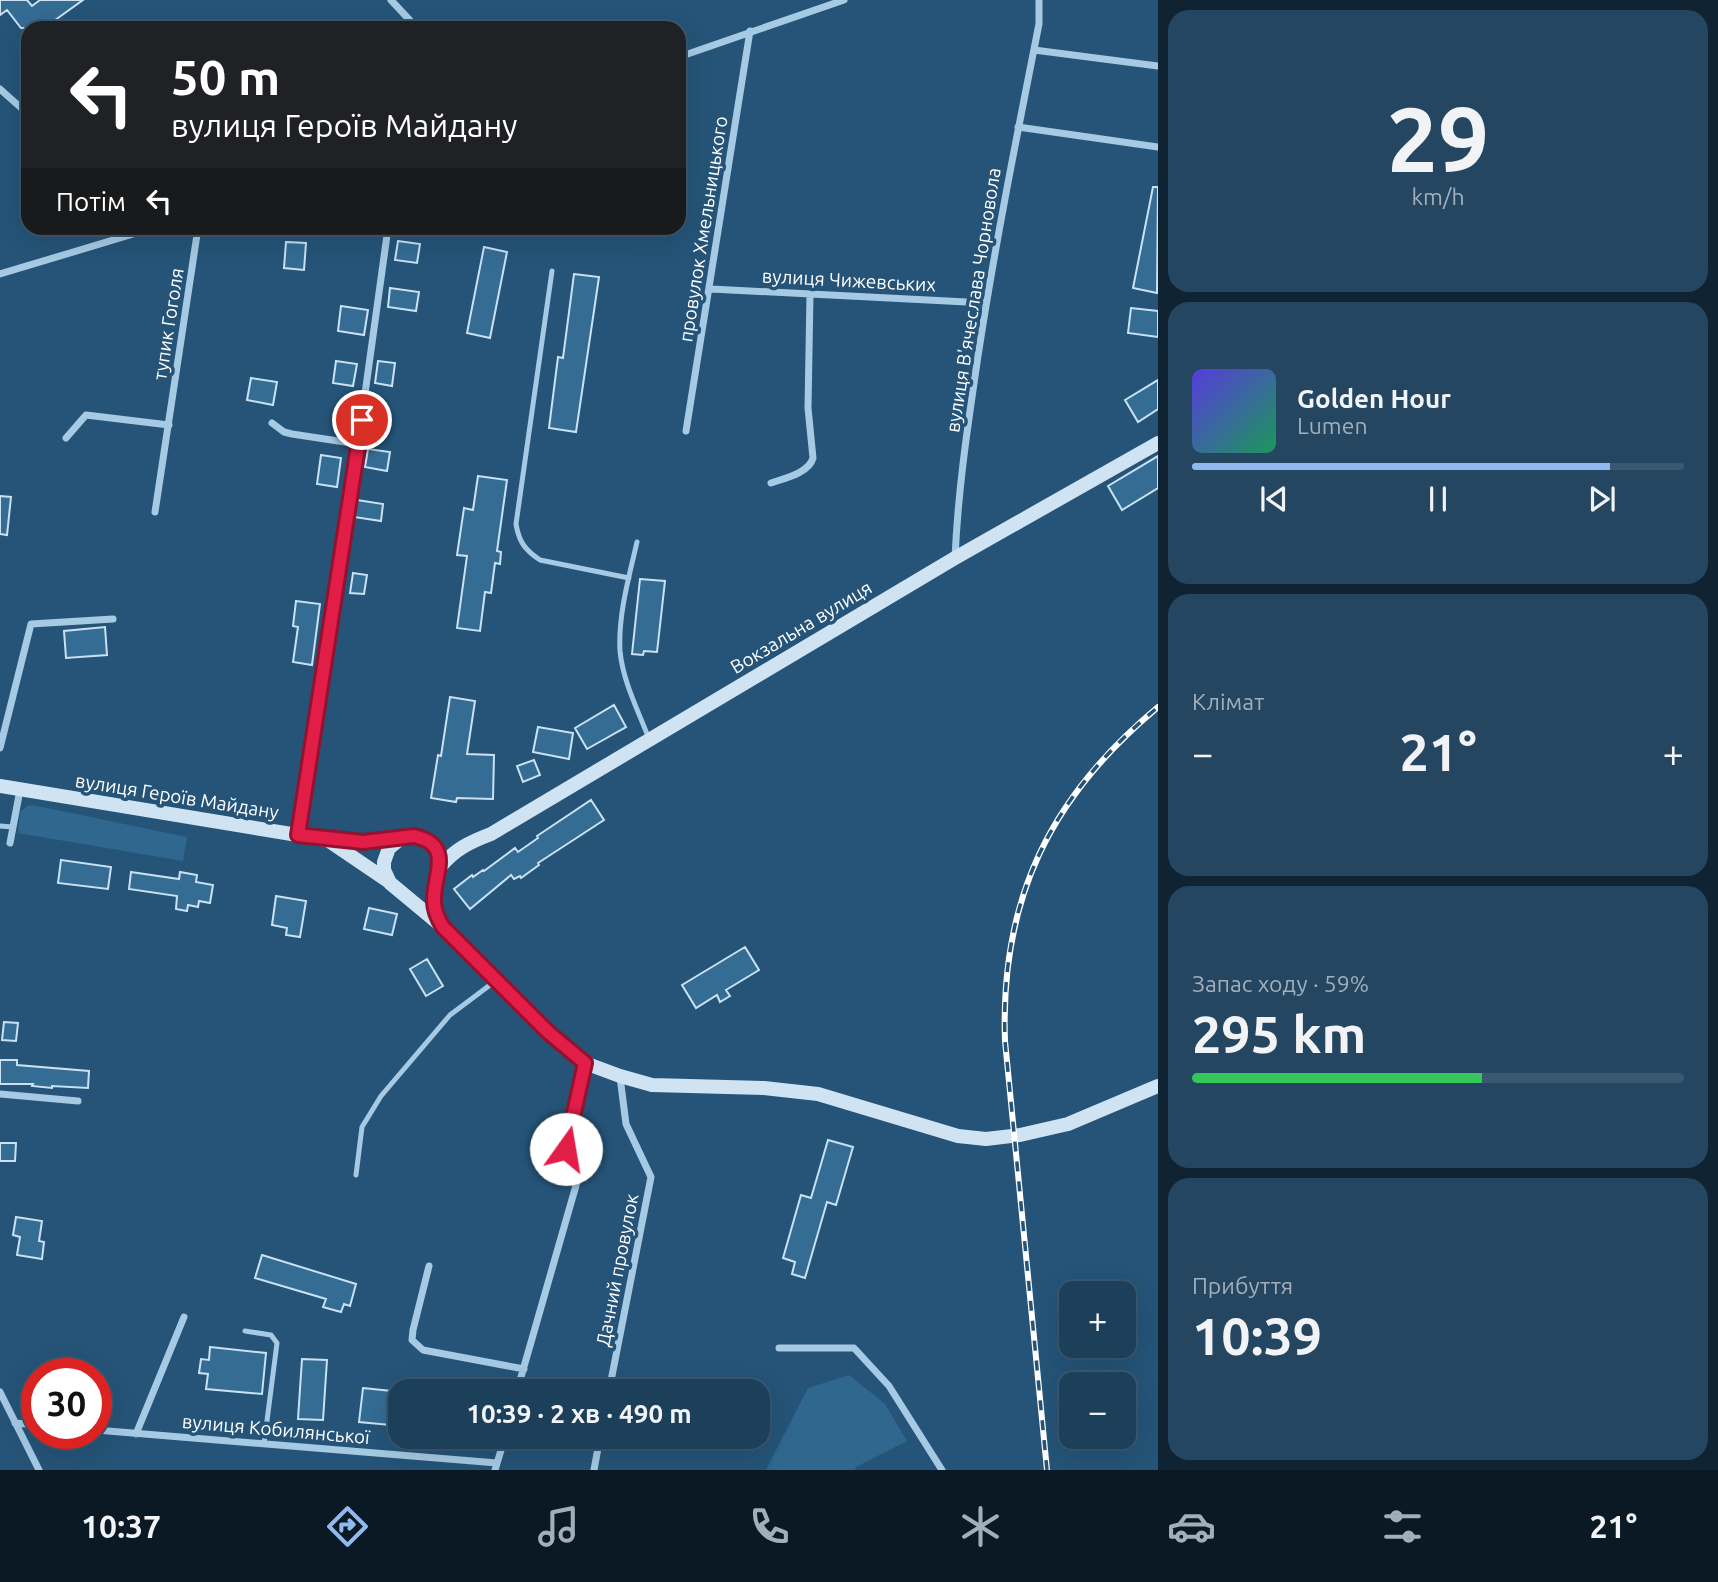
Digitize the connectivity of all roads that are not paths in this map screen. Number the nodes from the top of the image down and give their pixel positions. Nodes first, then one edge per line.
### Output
1 (391, 0) edge
2 (844, 0) edge
3 (1039, 0) edge
4 (410, 21) edge
5 (750, 31) junction
6 (1034, 50) junction
7 (686, 54) edge
8 (1158, 66) edge
9 (0, 89) edge
10 (21, 108) edge
11 (1018, 127) junction
12 (1158, 147) edge
13 (130, 235) edge
14 (197, 235) edge
15 (387, 235) edge
16 (552, 271) dead end
17 (0, 274) edge
18 (710, 289) junction
19 (810, 294) junction
20 (986, 303) junction
21 (272, 423) dead end
22 (169, 425) junction
23 (686, 431) dead end
24 (66, 438) dead end
25 (1158, 443) edge
26 (358, 444) junction
27 (771, 483) dead end
28 (155, 512) dead end
29 (637, 542) dead end
30 (954, 558) junction
31 (629, 578) junction
32 (113, 619) dead end
33 (649, 739) junction
34 (0, 748) edge
35 (0, 786) edge
36 (20, 790) junction
37 (0, 826) edge
38 (13, 827) junction
39 (298, 835) junction
40 (400, 839) junction
41 (328, 840) junction
42 (428, 841) junction
43 (10, 842) dead end
44 (464, 845) junction
45 (440, 870) junction
46 (396, 887) junction
47 (443, 927) junction
48 (496, 980) junction
49 (585, 1063) junction
50 (620, 1076) junction
51 (1158, 1086) edge
52 (0, 1094) edge
53 (78, 1101) dead end
54 (356, 1175) dead end
55 (429, 1266) dead end
56 (184, 1317) dead end
57 (245, 1331) dead end
58 (779, 1348) dead end
59 (524, 1369) junction
60 (521, 1379) edge
61 (611, 1379) edge
62 (0, 1392) edge
63 (15, 1423) junction
64 (21, 1424) edge
65 (112, 1432) edge
66 (136, 1434) junction
67 (264, 1444) junction
68 (501, 1449) edge
69 (598, 1449) edge
70 (496, 1467) edge
71 (39, 1470) edge
72 (594, 1470) edge
73 (942, 1470) edge

1 - 4 street
2 - 5 street
3 - 6 street, вулиця В'ячеслава Чорновола
5 - 7 street
5 - 18 street, провулок Хмельницького
6 - 8 street
6 - 11 street, вулиця В'ячеслава Чорновола
9 - 10 street
11 - 12 street
11 - 20 street, вулиця В'ячеслава Чорновола
13 - 17 street
14 - 22 street, тупик Гоголя
15 - 26 street
16 - 31 lane
18 - 19 street, вулиця Чижевських
18 - 23 street, провулок Хмельницького
19 - 20 street, вулиця Чижевських
19 - 27 street
20 - 30 street, вулиця В'ячеслава Чорновола
21 - 26 street
22 - 24 street
22 - 28 street, тупик Гоголя
25 - 30 street, Вокзальна вулиця
26 - 39 street
29 - 31 lane
30 - 33 street, Вокзальна вулиця
31 - 33 lane
32 - 34 street
33 - 44 street, Вокзальна вулиця
35 - 36 street, вулиця Героїв Майдану
36 - 38 street
36 - 39 street, вулиця Героїв Майдану
37 - 38 lane
38 - 43 street
39 - 41 street, вулиця Героїв Майдану
40 - 41 street, вулиця Героїв Майдану
40 - 42 street, вулиця Героїв Майдану
40 - 46 street
41 - 46 street, вулиця Героїв Майдану
42 - 44 street, Вокзальна вулиця
42 - 45 street
44 - 45 street, Вокзальна вулиця
45 - 46 street
45 - 47 street
46 - 47 street, вулиця Героїв Майдану
47 - 48 street, вулиця Героїв Майдану
48 - 49 street, вулиця Героїв Майдану
48 - 54 lane
49 - 50 street, вулиця Героїв Майдану
49 - 59 street
50 - 51 street, вулиця Героїв Майдану
50 - 61 street, Дачний провулок
52 - 53 street
55 - 59 street
56 - 66 street
57 - 67 lane
58 - 73 street
59 - 60 street
62 - 63 street
63 - 64 street
63 - 71 street
65 - 66 street, вулиця Кобилянської
66 - 67 street, вулиця Кобилянської
67 - 70 street, вулиця Кобилянської
68 - 70 street
69 - 72 street

